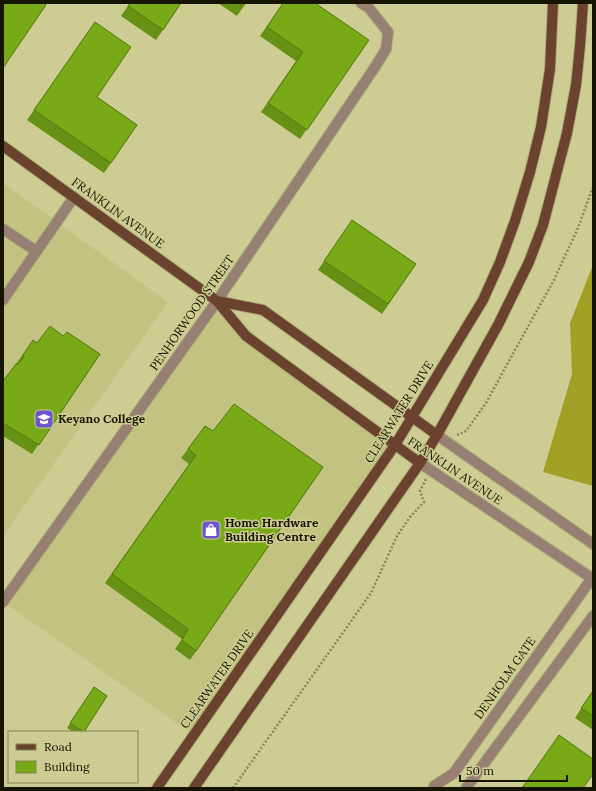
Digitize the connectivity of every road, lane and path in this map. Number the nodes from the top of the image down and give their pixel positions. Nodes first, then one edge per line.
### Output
1 (362, 3) edge
2 (553, 3) edge
3 (583, 3) edge
4 (3, 146) edge
5 (593, 187) edge
6 (74, 197) junction
7 (3, 229) edge
8 (36, 252) junction
9 (3, 300) edge
10 (217, 300) junction
11 (412, 417) junction
12 (437, 435) junction
13 (449, 443) junction
14 (395, 445) junction
15 (420, 463) junction
16 (430, 470) junction
17 (593, 544) edge
18 (592, 578) edge
19 (3, 602) edge
20 (593, 616) edge
21 (431, 787) edge
22 (157, 788) edge
23 (194, 788) edge
24 (233, 788) edge
25 (446, 788) edge
26 (466, 788) edge

1 - 10 street, PENHORWOOD STREET
2 - 11 main road, CLEARWATER DRIVE
3 - 12 main road
4 - 6 main road, FRANKLIN AVENUE
5 - 13 path
6 - 8 street
6 - 10 main road, FRANKLIN AVENUE
7 - 8 street
8 - 9 street
10 - 11 main road, FRANKLIN AVENUE
10 - 14 main road, FRANKLIN AVENUE
10 - 19 street, PENHORWOOD STREET
11 - 12 main road, FRANKLIN AVENUE
11 - 14 main road, CLEARWATER DRIVE
12 - 13 street, FRANKLIN AVENUE
12 - 15 main road
13 - 17 street, FRANKLIN AVENUE
14 - 15 main road, FRANKLIN AVENUE
14 - 22 main road, CLEARWATER DRIVE
15 - 16 street, FRANKLIN AVENUE
15 - 23 main road
16 - 18 street, FRANKLIN AVENUE
16 - 24 path
18 - 21 street, DENHOLM GATE
20 - 26 street
21 - 25 street

